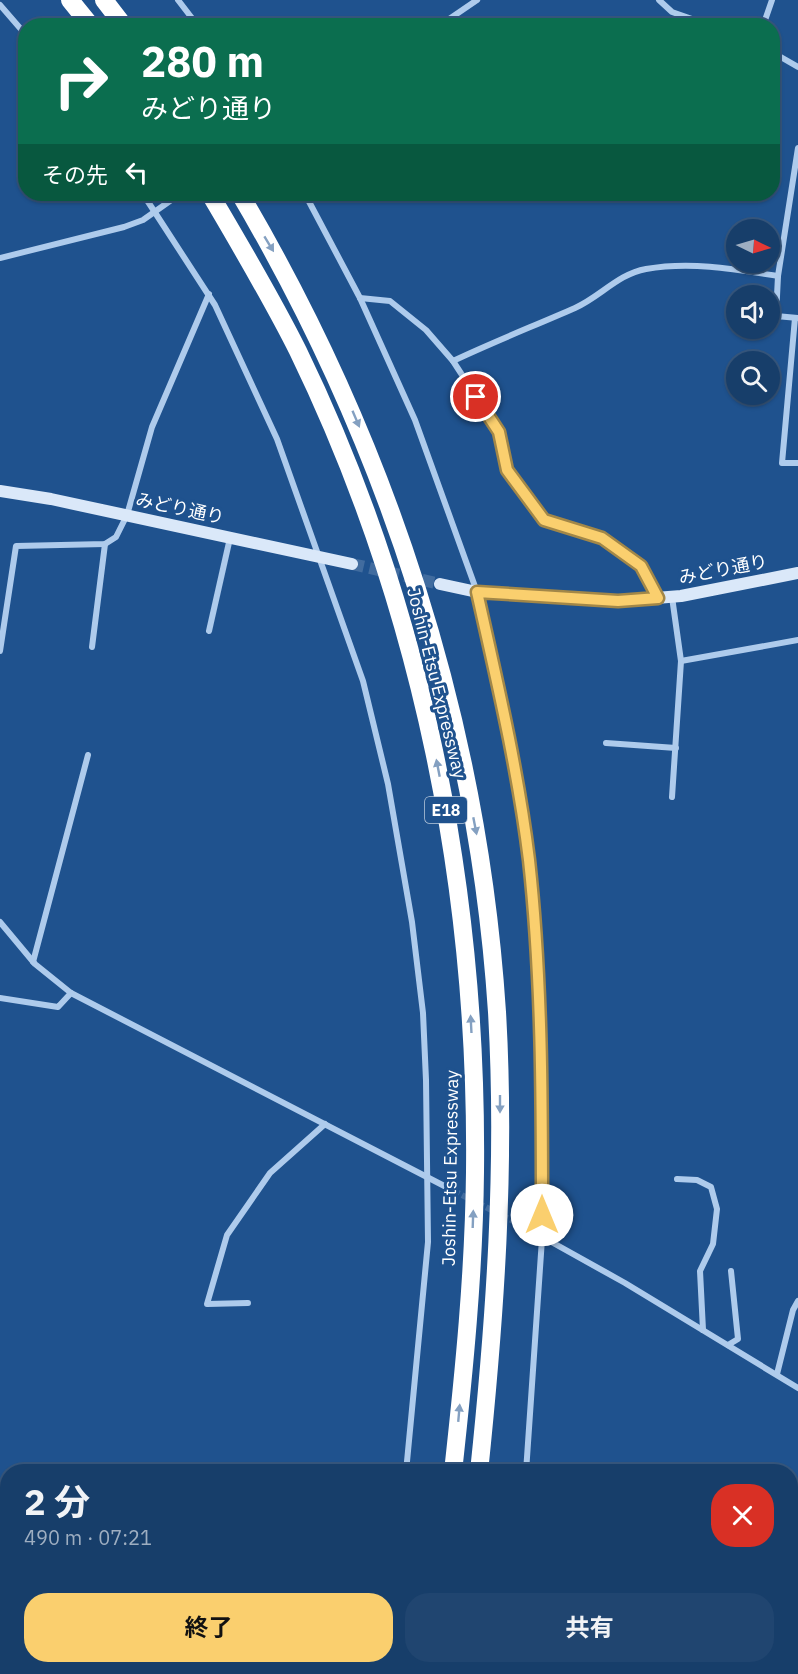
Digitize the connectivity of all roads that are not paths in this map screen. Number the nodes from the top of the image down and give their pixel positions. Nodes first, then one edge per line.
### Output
1 (70, 0) edge
2 (104, 0) edge
3 (178, 0) edge
4 (477, 0) edge
5 (659, 0) edge
6 (772, 0) edge
7 (0, 5) edge
8 (85, 18) edge
9 (118, 18) edge
10 (192, 18) edge
11 (451, 18) edge
12 (689, 18) edge
13 (766, 18) edge
14 (18, 26) edge
15 (780, 57) edge
16 (798, 67) edge
17 (798, 148) edge
18 (148, 201) edge
19 (170, 201) edge
20 (214, 201) edge
21 (244, 201) edge
22 (309, 201) edge
23 (156, 211) junction
24 (0, 258) edge
25 (778, 276) junction
26 (208, 294) junction
27 (360, 298) junction
28 (797, 318) edge
29 (453, 361) junction
30 (798, 463) edge
31 (0, 491) edge
32 (126, 515) junction
33 (230, 537) junction
34 (105, 544) junction
35 (320, 557) junction
36 (352, 564) tunnel mouth
37 (798, 573) edge
38 (440, 584) tunnel mouth
39 (477, 592) junction
40 (672, 597) junction
41 (658, 598) junction
42 (209, 631) dead end
43 (798, 640) edge
44 (92, 647) dead end
45 (0, 651) edge
46 (681, 661) junction
47 (606, 743) dead end
48 (676, 748) junction
49 (88, 755) dead end
50 (672, 796) dead end
51 (0, 922) edge
52 (33, 962) junction
53 (71, 993) junction
54 (0, 998) edge
55 (325, 1124) junction
56 (427, 1177) junction
57 (677, 1179) dead end
58 (454, 1191) tunnel mouth
59 (521, 1225) tunnel mouth
60 (542, 1239) junction
61 (731, 1270) dead end
62 (798, 1301) edge
63 (248, 1303) dead end
64 (703, 1330) junction
65 (728, 1344) junction
66 (777, 1374) junction
67 (798, 1388) edge
68 (407, 1464) edge
69 (454, 1464) edge
70 (480, 1464) edge
71 (527, 1464) edge

1 - 8 highway
2 - 9 highway
3 - 10 street
4 - 11 street
5 - 12 street
6 - 13 street
7 - 14 street
15 - 16 street
17 - 25 street
18 - 23 street
19 - 23 street
69 -> 20 highway, Joshin-Etsu Expressway / E18
21 -> 70 highway, Joshin-Etsu Expressway / E18
22 - 27 street
23 - 24 street
23 - 26 street
25 - 28 street
25 - 29 street
26 - 32 street
26 - 35 street
27 - 29 street
27 - 39 street
28 - 30 street
29 - 41 street
31 - 32 street, みどり通り
32 - 33 street, みどり通り
32 - 34 street
33 - 35 street, みどり通り
33 - 42 street
34 - 44 street
34 - 45 street
35 - 36 street, みどり通り
35 - 56 street
37 - 40 street, みどり通り
38 - 39 street, みどり通り
39 - 41 street, みどり通り
39 - 60 street
40 - 41 street, みどり通り
40 - 46 street
43 - 46 street
46 - 48 street
47 - 48 street
48 - 50 street
49 - 52 street
51 - 52 street
52 - 53 street
53 - 54 street
53 - 55 street
55 - 56 street
55 - 63 street
56 - 58 street
56 - 68 street
57 - 64 street
59 - 60 street
60 - 64 street
60 - 71 street
61 - 65 street
62 - 66 street
64 - 65 street
65 - 66 street
66 - 67 street

